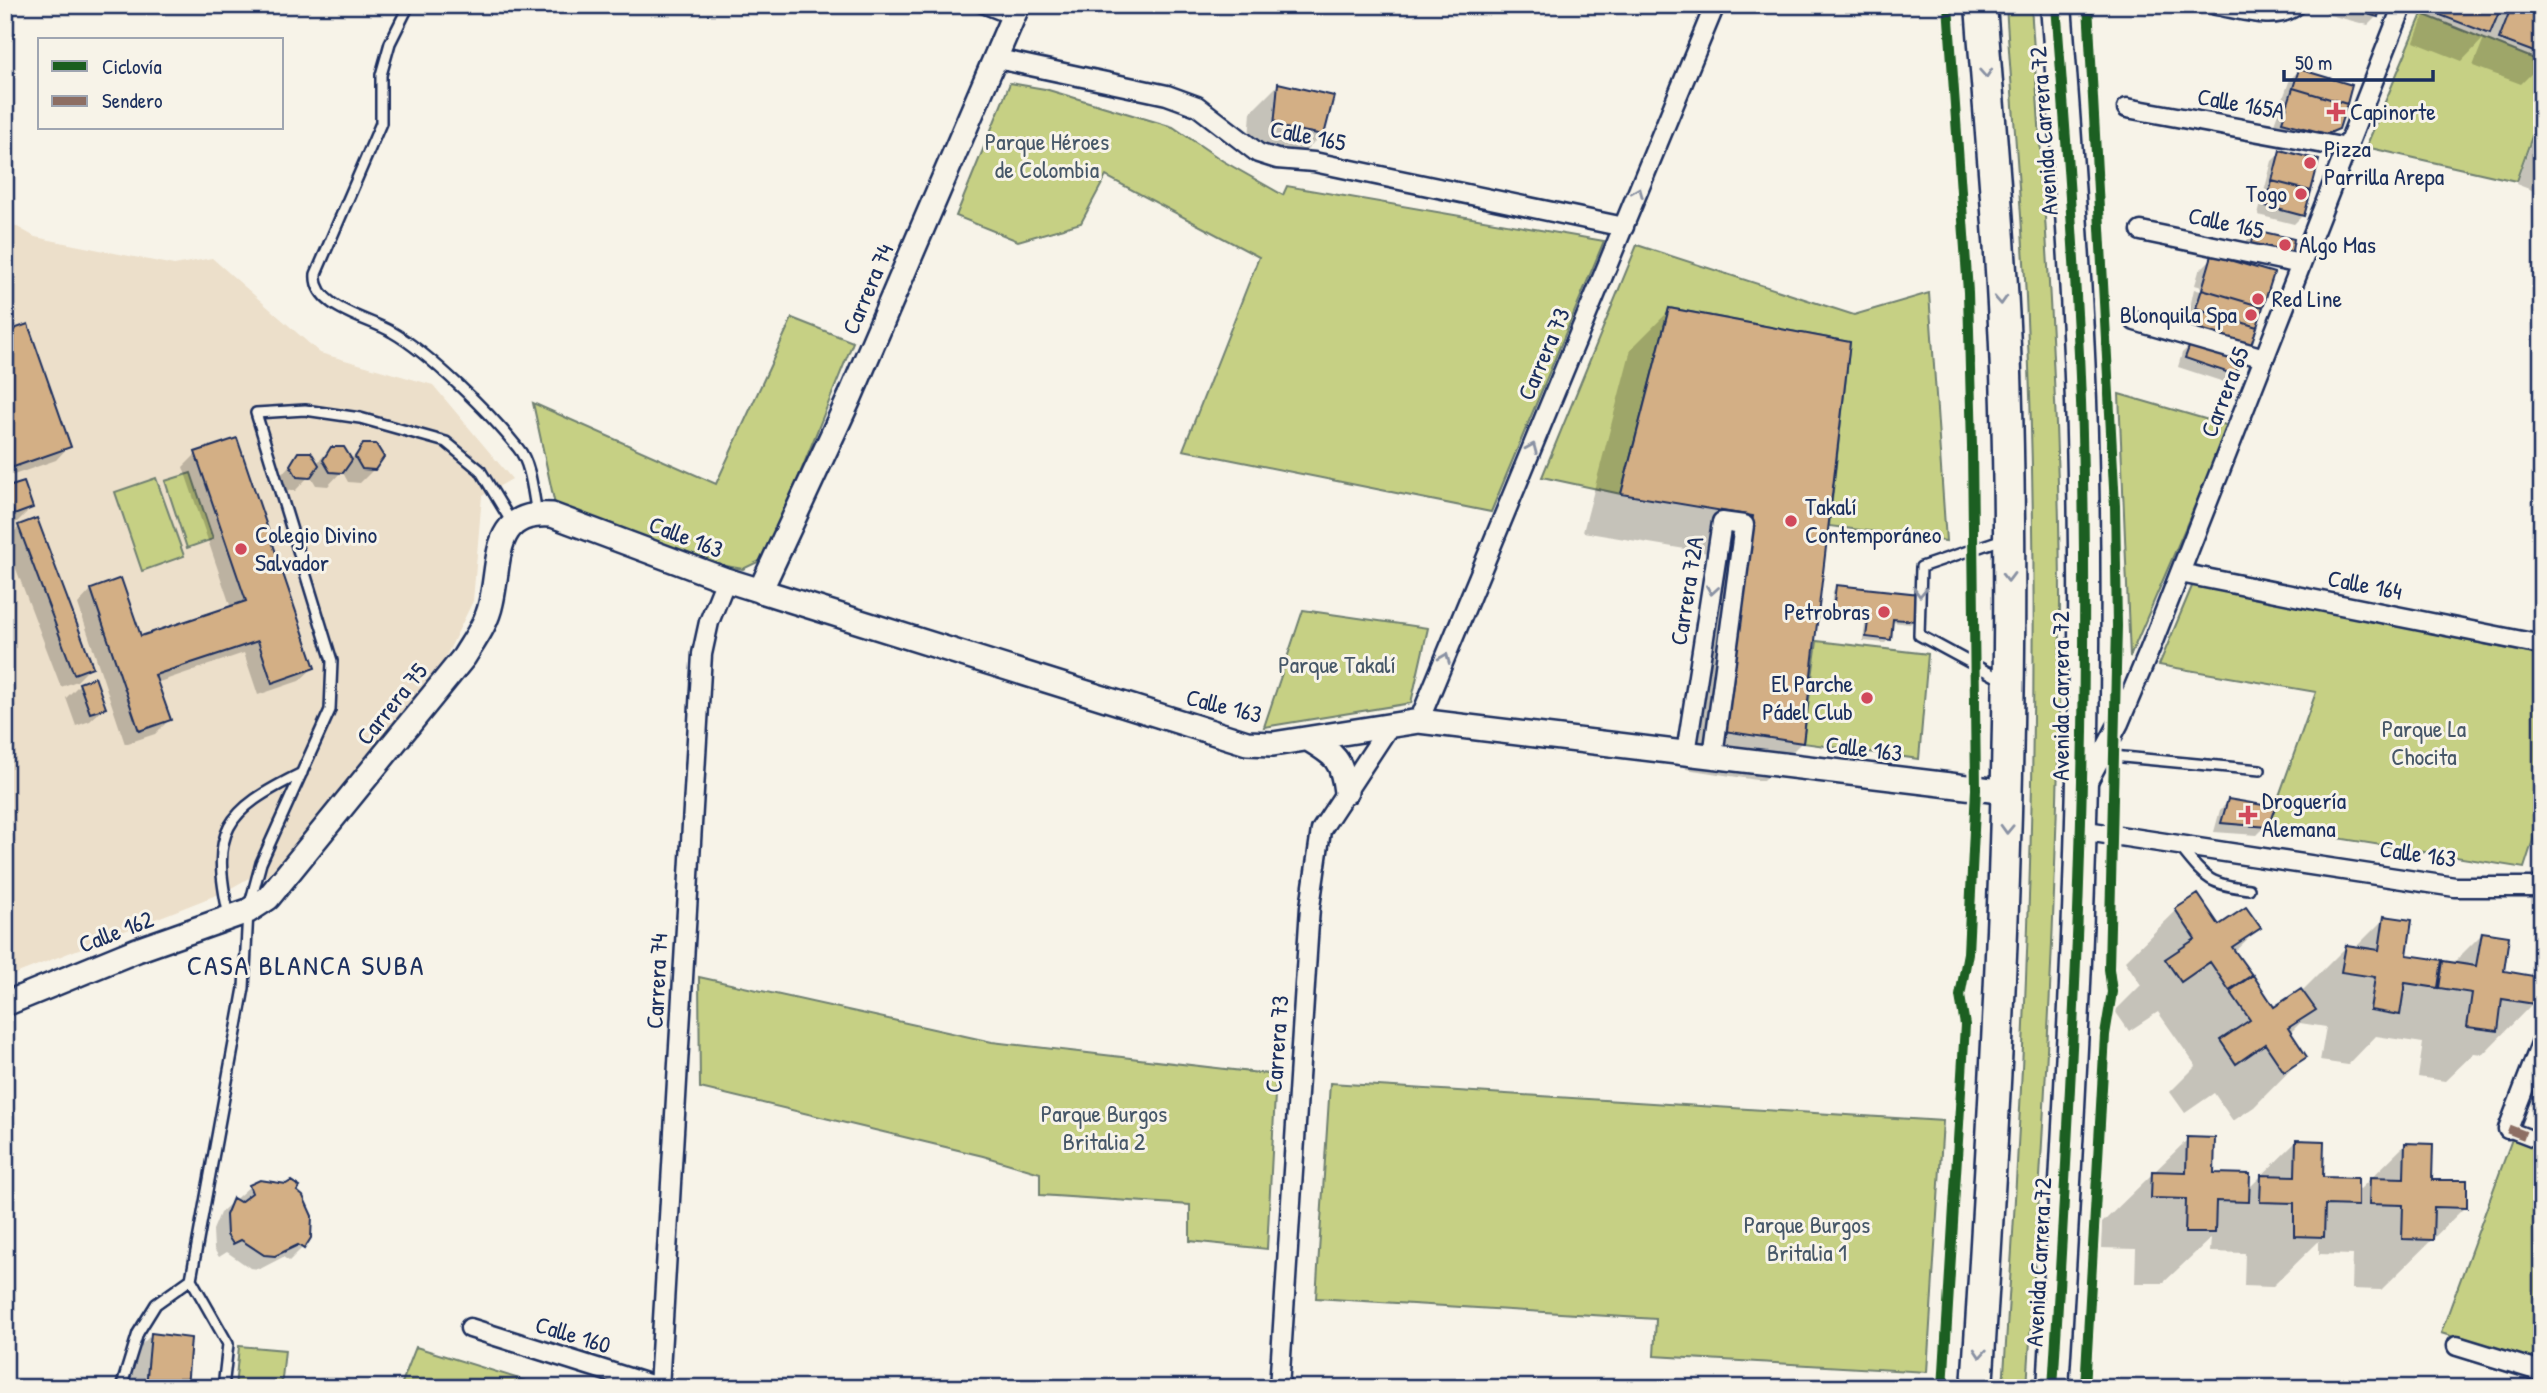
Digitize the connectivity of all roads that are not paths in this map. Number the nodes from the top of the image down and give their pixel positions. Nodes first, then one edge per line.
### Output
1 (409, 5) edge
2 (976, 5) edge
3 (1715, 5) edge
4 (1981, 5) edge
5 (2056, 5) edge
6 (2216, 5) edge
7 (2403, 5) edge
8 (2291, 9) edge
9 (1015, 12) edge
10 (998, 59) junction
11 (2127, 108) dead end
12 (2347, 148) junction
13 (1624, 227) junction
14 (2141, 231) dead end
15 (2301, 264) junction
16 (2135, 321) dead end
17 (2264, 358) junction
18 (537, 514) junction
19 (513, 524) junction
20 (2008, 537) junction
21 (2180, 573) junction
22 (726, 580) junction
23 (760, 591) junction
24 (2542, 645) edge
25 (2009, 685) junction
26 (1696, 691) junction
27 (1722, 694) junction
28 (1419, 721) junction
29 (1390, 725) junction
30 (1308, 739) junction
31 (1686, 753) junction
32 (2102, 755) junction
33 (1713, 756) junction
34 (2260, 770) dead end
35 (302, 773) junction
36 (1346, 792) junction
37 (2008, 792) junction
38 (2082, 792) junction
39 (2080, 830) junction
40 (2178, 845) junction
41 (2542, 887) edge
42 (2249, 889) dead end
43 (239, 914) junction
44 (5, 1004) edge
45 (2541, 1045) edge
46 (2506, 1129) joint
47 (2542, 1142) edge
48 (191, 1279) junction
49 (470, 1328) dead end
50 (2457, 1346) dead end
51 (2542, 1372) edge
52 (121, 1388) edge
53 (223, 1388) edge
54 (659, 1388) edge
55 (1279, 1388) edge
56 (1978, 1388) edge
57 (2053, 1388) edge

1 - 18 lane
2 - 9 lane
13 -> 3 street, Carrera 73
4 -> 20 highway
5 - 38 highway, Avenida Carrera 72
6 - 8 street
7 - 12 street, Carrera 65
9 - 10 street, Carrera 74
10 - 13 street, Calle 165
10 - 23 street, Carrera 74
11 - 12 street, Calle 165A
12 - 15 street, Carrera 65
28 -> 13 street, Carrera 73
14 - 15 street, Calle 165
15 - 17 street, Carrera 65
16 - 17 street
17 - 21 street, Carrera 65
18 - 19 street
18 - 22 street, Calle 163
19 - 35 lane
19 - 43 street, Carrera 75
20 -> 25 highway
20 -> 25 lane
21 - 24 street, Calle 164
21 - 32 street, Carrera 65
22 - 23 street, Calle 163
22 - 54 street, Carrera 74
23 - 30 street, Calle 163
25 - 37 highway
26 - 27 street
27 -> 26 street, Carrera 72A
26 - 31 street, Carrera 72A
27 - 33 street, Carrera 72A
28 - 29 street, Calle 163
28 - 31 street, Calle 163
29 - 30 street, Calle 163
29 - 36 street, Carrera 73
30 - 36 street
31 - 33 street, Calle 163
32 - 34 lane
32 - 38 street, Carrera 65
33 - 37 street, Calle 163
35 - 43 lane
35 - 43 lane
36 - 55 street, Carrera 73
37 -> 56 highway
38 - 39 highway, Avenida Carrera 72
39 - 40 street, Calle 163
39 - 57 highway, Avenida Carrera 72
40 - 41 street, Calle 163
40 - 42 lane
43 - 44 street, Calle 162
43 - 48 lane
45 - 46 street
46 - 47 street
48 - 52 lane
48 - 53 lane
49 - 54 street, Calle 160
50 - 51 street

